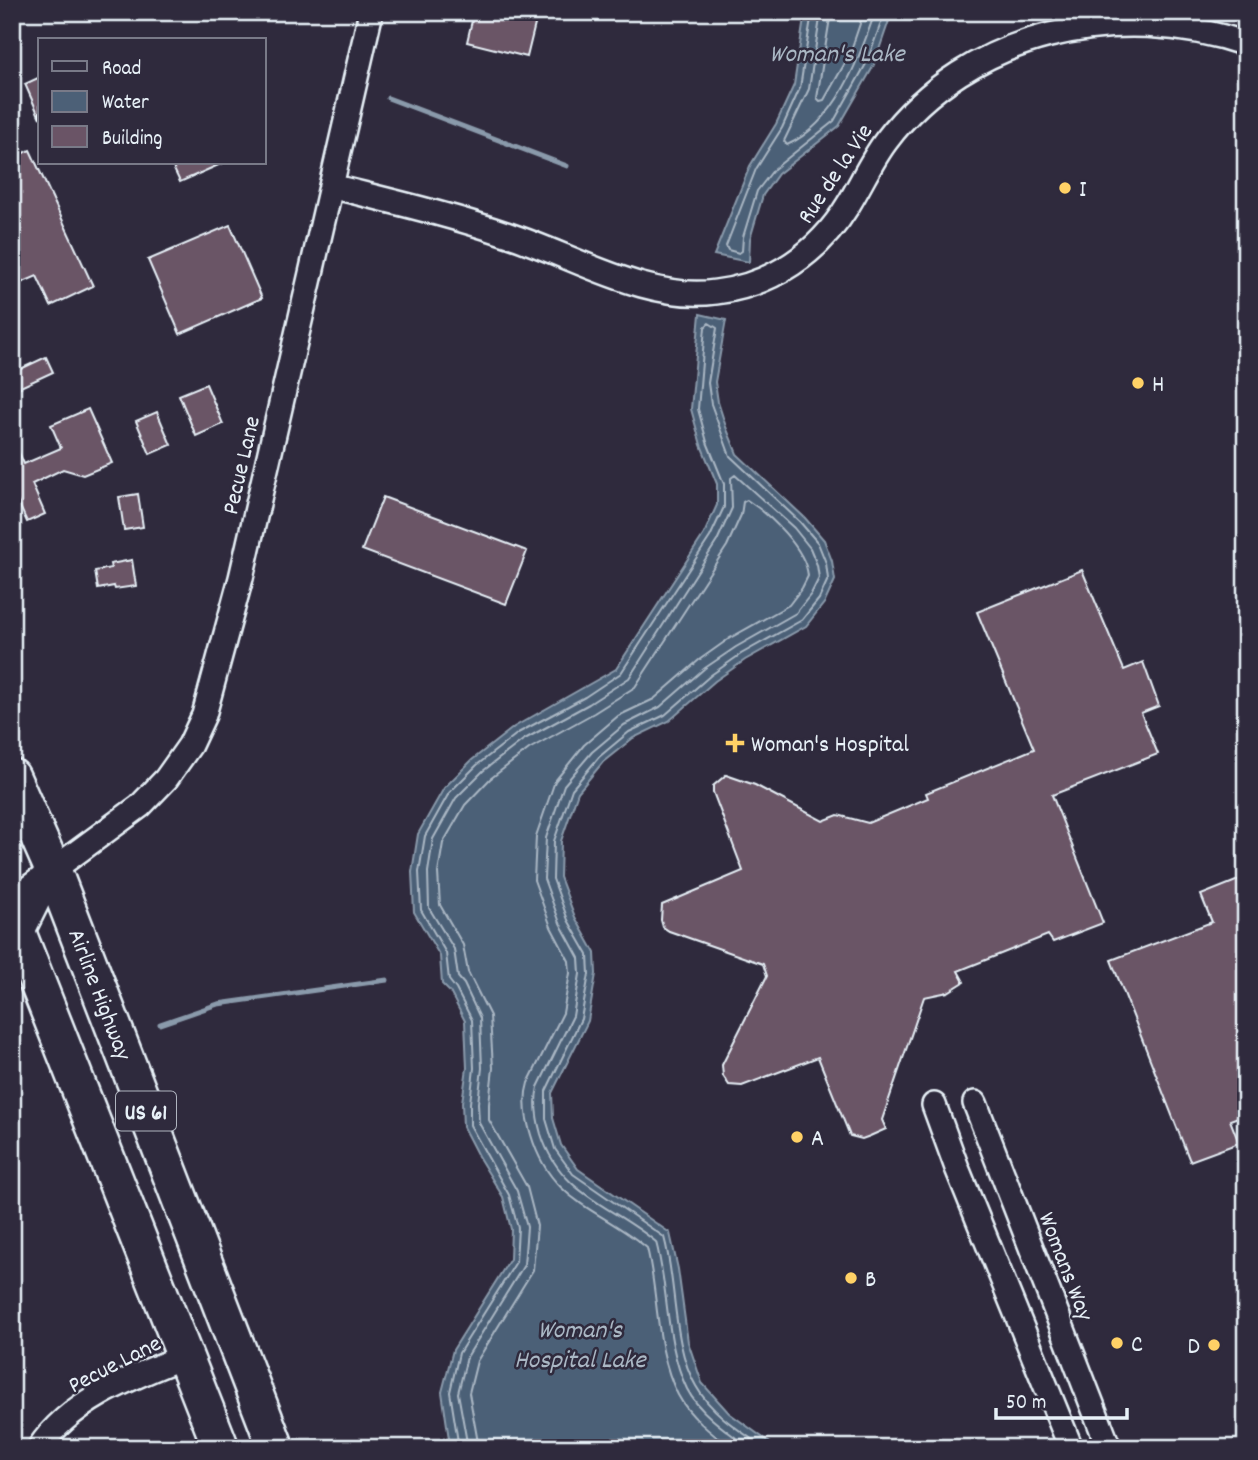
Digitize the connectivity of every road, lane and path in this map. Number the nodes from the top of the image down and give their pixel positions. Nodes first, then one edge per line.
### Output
1 (370, 12) edge
2 (1246, 44) edge
3 (331, 186) junction
4 (12, 777) edge
5 (53, 870) junction
6 (12, 900) edge
7 (15, 932) edge
8 (975, 1103) dead end
9 (934, 1105) dead end
10 (185, 1356) junction
11 (39, 1448) edge
12 (221, 1448) edge
13 (276, 1448) edge
14 (1071, 1448) edge
15 (1109, 1448) edge

1 - 3 street, Pecue Lane
2 - 3 street, Rue de la Vie
3 - 5 street, Pecue Lane
4 - 5 highway, Airline Highway / US 61
5 - 6 street, Pecue Lane
5 - 7 street
5 - 13 highway, Airline Highway / US 61
7 - 10 highway, US 61
8 - 15 street, Womans Way
9 - 14 street
10 - 11 street, Pecue Lane
10 - 12 highway, US 61

